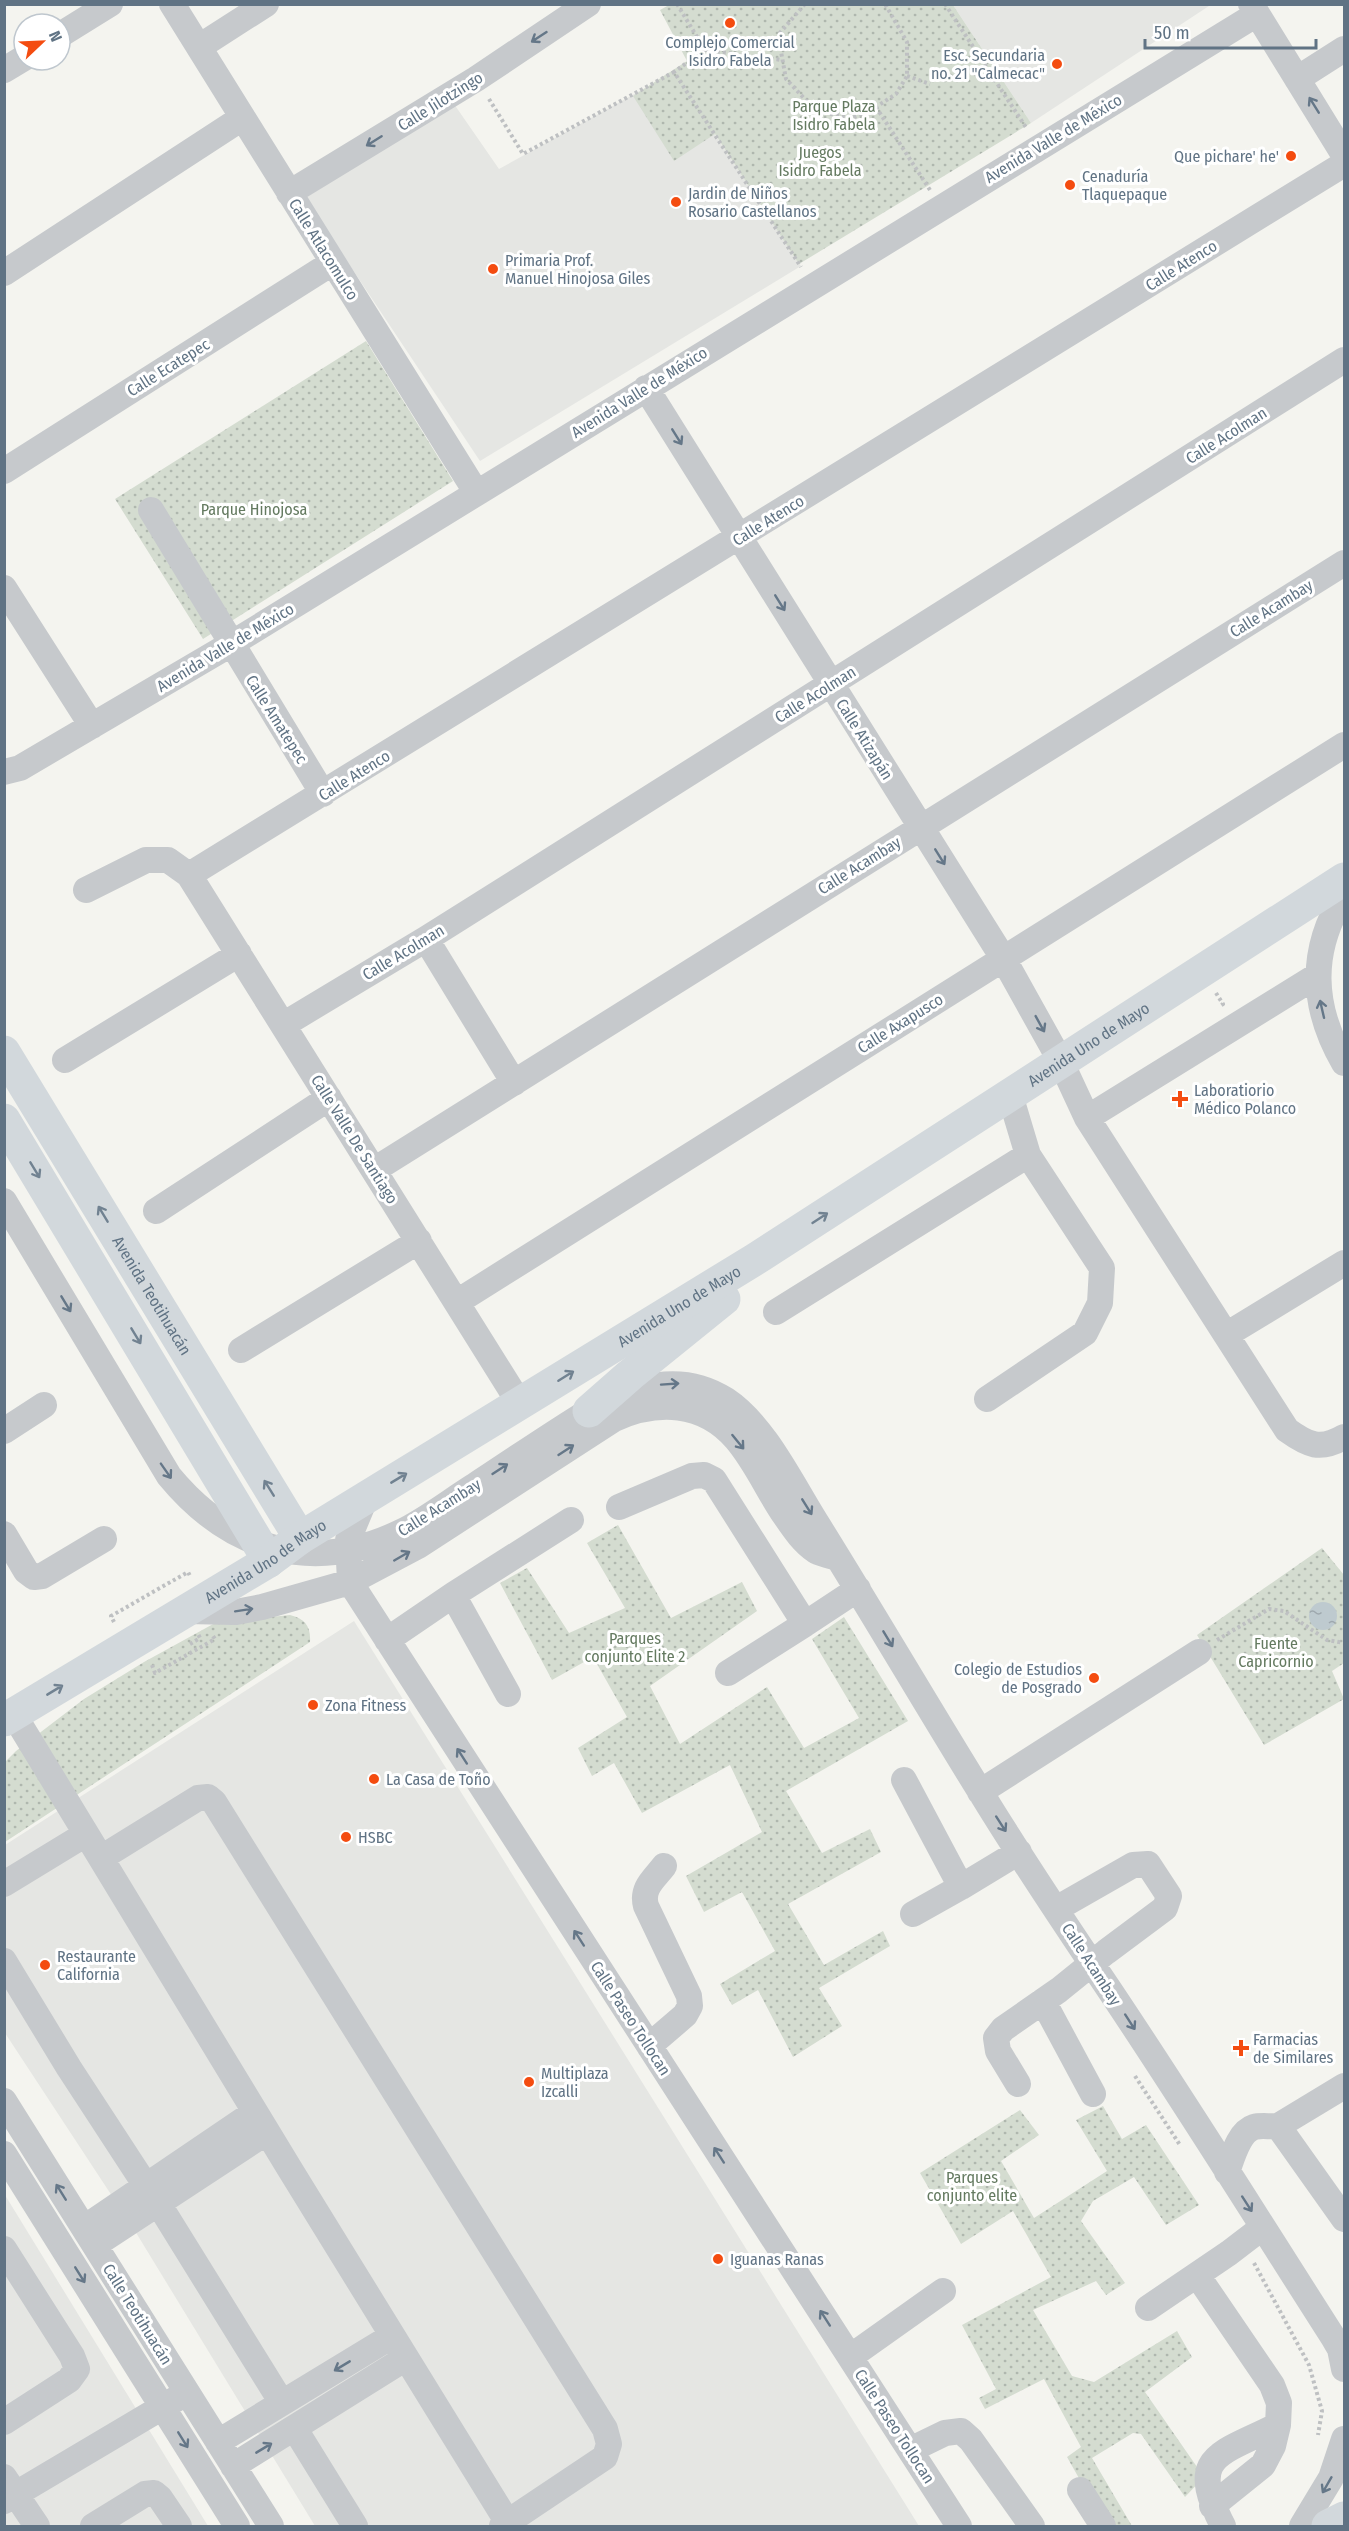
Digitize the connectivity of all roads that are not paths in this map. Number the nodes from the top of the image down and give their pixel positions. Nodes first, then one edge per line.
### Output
1 (110, 4) edge
2 (172, 4) edge
3 (266, 4) edge
4 (588, 4) edge
5 (1254, 9) edge
6 (72, 28) edge
7 (199, 47) junction
8 (1344, 49) edge
9 (1297, 79) junction
10 (242, 118) junction
11 (1344, 155) edge
12 (1344, 164) edge
13 (290, 193) junction
14 (332, 263) junction
15 (4, 273) edge
16 (1344, 360) edge
17 (646, 388) junction
18 (4, 471) edge
19 (476, 492) junction
20 (151, 510) dead end
21 (740, 538) junction
22 (1344, 563) edge
23 (4, 588) edge
24 (231, 644) junction
25 (831, 684) junction
26 (92, 726) junction
27 (1344, 745) edge
28 (12, 770) edge
29 (4, 789) edge
30 (323, 794) junction
31 (920, 826) junction
32 (189, 874) junction
33 (1344, 879) edge
34 (86, 891) dead end
35 (1344, 895) edge
36 (426, 939) junction
37 (239, 954) junction
38 (1003, 958) junction
39 (1318, 975) junction
40 (283, 1025) junction
41 (4, 1052) edge
42 (65, 1060) dead end
43 (1061, 1062) junction
44 (1344, 1063) edge
45 (514, 1083) junction
46 (1010, 1095) junction
47 (329, 1098) junction
48 (1087, 1118) junction
49 (4, 1120) edge
50 (1028, 1155) junction
51 (374, 1170) junction
52 (4, 1201) edge
53 (156, 1211) dead end
54 (419, 1241) junction
55 (784, 1241) junction
56 (1344, 1263) edge
57 (457, 1302) junction
58 (776, 1312) dead end
59 (1226, 1335) junction
60 (241, 1350) dead end
61 (189, 1358) junction
62 (160, 1376) junction
63 (987, 1399) dead end
64 (520, 1404) junction
65 (44, 1406) dead end
66 (589, 1411) junction
67 (4, 1431) edge
68 (1337, 1441) edge
69 (365, 1499) junction
70 (619, 1507) dead end
71 (571, 1520) dead end
72 (4, 1534) edge
73 (300, 1538) junction
74 (104, 1539) dead end
75 (838, 1558) junction
76 (269, 1561) junction
77 (350, 1582) junction
78 (858, 1589) junction
79 (453, 1594) junction
80 (186, 1611) junction
81 (805, 1624) junction
82 (387, 1640) junction
83 (1199, 1652) road end
84 (728, 1673) dead end
85 (508, 1694) dead end
86 (9, 1718) edge
87 (904, 1780) dead end
88 (980, 1792) junction
89 (86, 1834) junction
90 (1019, 1852) junction
91 (101, 1858) junction
92 (664, 1866) dead end
93 (4, 1884) edge
94 (961, 1887) junction
95 (1056, 1909) junction
96 (913, 1914) dead end
97 (4, 1961) edge
98 (1092, 1963) junction
99 (1042, 2001) junction
100 (649, 2046) junction
101 (1017, 2084) dead end
102 (1344, 2086) edge
103 (1093, 2094) dead end
104 (4, 2101) edge
105 (261, 2122) junction
106 (1278, 2126) junction
107 (4, 2154) edge
108 (1227, 2172) junction
109 (152, 2195) junction
110 (1344, 2219) edge
111 (1263, 2227) junction
112 (89, 2237) junction
113 (4, 2248) edge
114 (1197, 2275) junction
115 (943, 2291) dead end
116 (1148, 2308) dead end
117 (392, 2336) junction
118 (1343, 2356) edge
119 (850, 2357) junction
120 (406, 2358) junction
121 (187, 2393) junction
122 (282, 2403) junction
123 (163, 2407) junction
124 (4, 2422) edge
125 (1278, 2425) junction
126 (295, 2429) junction
127 (1344, 2439) edge
128 (218, 2442) junction
129 (910, 2450) junction
130 (233, 2466) junction
131 (8, 2490) edge
132 (1080, 2490) dead end
133 (1217, 2516) edge
134 (1344, 2518) edge
135 (506, 2525) edge
136 (37, 2526) edge
137 (93, 2526) edge
138 (179, 2526) edge
139 (237, 2526) edge
140 (271, 2526) edge
141 (355, 2526) edge
142 (959, 2526) edge
143 (1032, 2526) edge
144 (1103, 2526) edge
145 (1302, 2526) edge
146 (1328, 2526) edge

1 - 6 street
2 - 7 street, Calle Atlacomulco
3 - 7 street
4 -> 13 street, Calle Jilotzingo
5 - 9 street
5 - 17 street, Avenida Valle de México
7 - 10 street, Calle Atlacomulco
8 - 9 street
11 -> 9 street
10 - 13 street, Calle Atlacomulco
10 - 15 street
12 - 21 street, Calle Atenco
13 - 14 street, Calle Atlacomulco
14 - 18 street, Calle Ecatepec
14 - 19 street, Calle Atlacomulco
16 - 25 street, Calle Acolman
17 - 19 street, Avenida Valle de México
17 -> 21 street, Calle Atizapán
19 - 24 street, Avenida Valle de México
20 - 24 street, Calle Amatepec
21 -> 25 street, Calle Atizapán
21 - 30 street, Calle Atenco
22 - 31 street, Calle Acambay
23 - 26 street
24 - 26 street, Avenida Valle de México
24 - 30 street, Calle Amatepec
25 - 31 street, Calle Atizapán
25 - 36 street, Calle Acolman
26 - 28 street, Avenida Valle de México
27 - 38 street, Calle Axapusco
28 - 29 street, Avenida Valle de México
30 - 32 street, Calle Atenco
31 -> 38 street, Calle Atizapán
31 - 45 street, Calle Acambay
32 - 34 street
32 - 37 street, Calle Valle De Santiago
33 - 43 main road, Avenida Uno de Mayo
35 - 39 street
36 - 40 street, Calle Acolman
36 - 45 street
37 - 40 street, Calle Valle De Santiago
37 - 42 street
38 -> 43 street, Calle Atizapán
38 - 57 street, Calle Axapusco
44 -> 39 street
39 - 48 street
40 - 47 street, Calle Valle De Santiago
61 -> 41 main road, Avenida Teotihuacán
43 - 46 main road, Avenida Uno de Mayo
43 - 48 street, Calle Atizapán
45 - 51 street, Calle Acambay
46 - 50 street
55 -> 46 main road, Avenida Uno de Mayo
47 - 51 street, Calle Valle De Santiago
47 - 53 street
48 - 59 street, Calle Atizapán
49 -> 62 main road
50 - 58 street
50 - 63 street
51 - 54 street, Calle Valle De Santiago
52 -> 66 street, Calle Acambay
54 - 57 street, Calle Valle De Santiago
54 - 60 street
64 -> 55 main road, Avenida Uno de Mayo
55 - 66 main road
56 - 59 street
57 - 64 street, Calle Valle De Santiago
59 - 68 street, Calle Atizapán
61 - 62 main road
73 -> 61 main road, Avenida Teotihuacán
62 - 76 main road
69 -> 64 main road, Avenida Uno de Mayo
65 - 67 street
66 -> 75 street, Calle Acambay
69 - 73 main road, Avenida Uno de Mayo
69 - 77 street, Calle Paseo Tollocan
70 - 81 street
71 - 79 street
72 - 74 street
73 - 76 main road, Avenida Uno de Mayo
77 -> 75 street, Calle Acambay
75 - 78 street, Calle Acambay
76 - 80 main road, Avenida Uno de Mayo
80 -> 77 street, Calle Acambay
77 - 82 street, Calle Paseo Tollocan
78 - 81 street
78 -> 88 street, Calle Acambay
79 - 82 street
79 - 85 street
86 -> 80 main road, Avenida Uno de Mayo
81 - 84 street
100 -> 82 street, Calle Paseo Tollocan
83 - 88 street
86 - 89 street
87 - 94 street
88 -> 90 street, Calle Acambay
89 - 91 street
89 - 93 street
90 - 94 street
90 - 95 street, Calle Acambay
91 - 105 street
91 - 135 street
92 - 100 street
94 - 96 street
95 - 98 street, Calle Acambay
95 - 98 street
97 - 109 street
98 - 99 street
98 -> 108 street, Calle Acambay
99 - 101 street
99 - 103 street
119 -> 100 street, Calle Paseo Tollocan
102 - 106 street
112 -> 104 street, Calle Teotihuacán
105 - 109 street
105 - 117 street
106 - 108 street
106 - 110 street
107 -> 123 street, Calle Teotihuacán
108 -> 111 street, Calle Acambay
109 - 112 street
109 - 122 street
111 - 114 street
111 - 118 street, Calle Acambay
112 - 121 street, Calle Teotihuacán
113 - 124 street
114 - 116 street
114 - 125 street
115 - 119 street
117 - 120 street
117 -> 122 street
119 - 129 street, Calle Paseo Tollocan
120 - 126 street
120 - 135 street
121 - 123 street
121 - 128 street, Calle Teotihuacán
122 - 128 street
123 - 131 street
123 -> 139 street, Calle Teotihuacán
125 - 133 street
125 - 133 street
130 -> 126 street
126 - 141 street
127 -> 145 street
128 - 130 street, Calle Teotihuacán
129 - 142 street, Calle Paseo Tollocan
129 - 143 street
130 - 140 street, Calle Teotihuacán
131 - 136 street
132 - 144 street
134 - 146 main road
137 - 138 street

